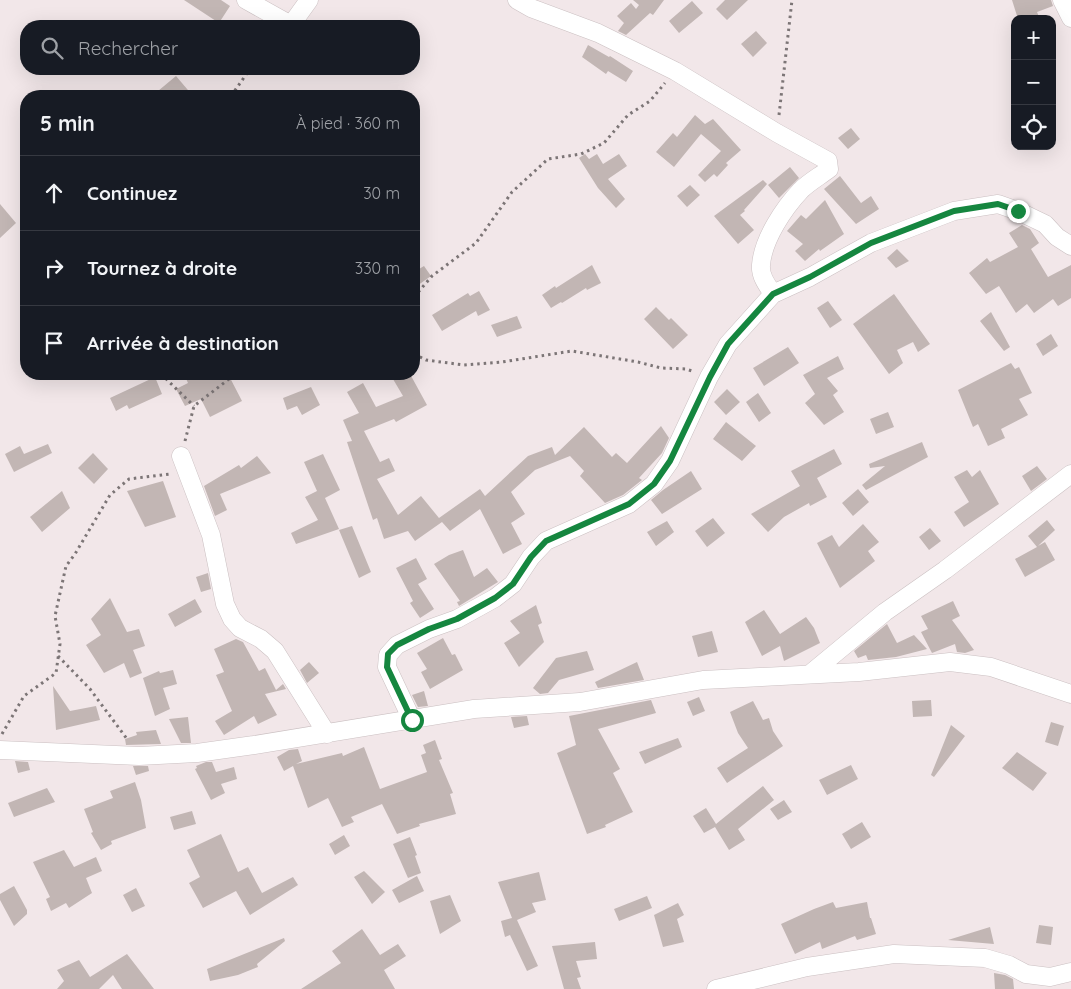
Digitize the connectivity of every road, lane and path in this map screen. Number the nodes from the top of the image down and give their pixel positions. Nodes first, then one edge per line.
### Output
1 (246, 0) edge
2 (309, 0) edge
3 (517, 0) edge
4 (792, 0) edge
5 (1062, 0) edge
6 (1071, 18) edge
7 (282, 20) edge
8 (295, 20) edge
9 (675, 72) junction
10 (246, 75) edge
11 (235, 90) edge
12 (777, 133) junction
13 (1071, 246) edge
14 (420, 290) edge
15 (773, 294) junction
16 (420, 357) edge
17 (710, 377) junction
18 (167, 380) edge
19 (229, 380) edge
20 (194, 406) junction
21 (181, 456) junction
22 (1071, 474) edge
23 (58, 656) junction
24 (810, 674) junction
25 (1071, 694) edge
26 (412, 720) junction
27 (326, 734) junction
28 (0, 736) edge
29 (0, 750) edge
30 (139, 756) junction
31 (1071, 972) edge
32 (716, 989) edge

1 - 7 street
2 - 8 street
3 - 9 street
4 - 12 path
5 - 6 street
9 - 12 street
9 - 14 path
10 - 11 path
12 - 15 street
13 - 15 street
15 - 17 street
16 - 17 path
17 - 26 street
18 - 20 path
19 - 20 path
20 - 21 path
21 - 23 path
21 - 27 street
22 - 24 street
23 - 28 path
23 - 30 path
24 - 25 street
24 - 26 street
26 - 27 street
27 - 30 street
29 - 30 street
31 - 32 street

